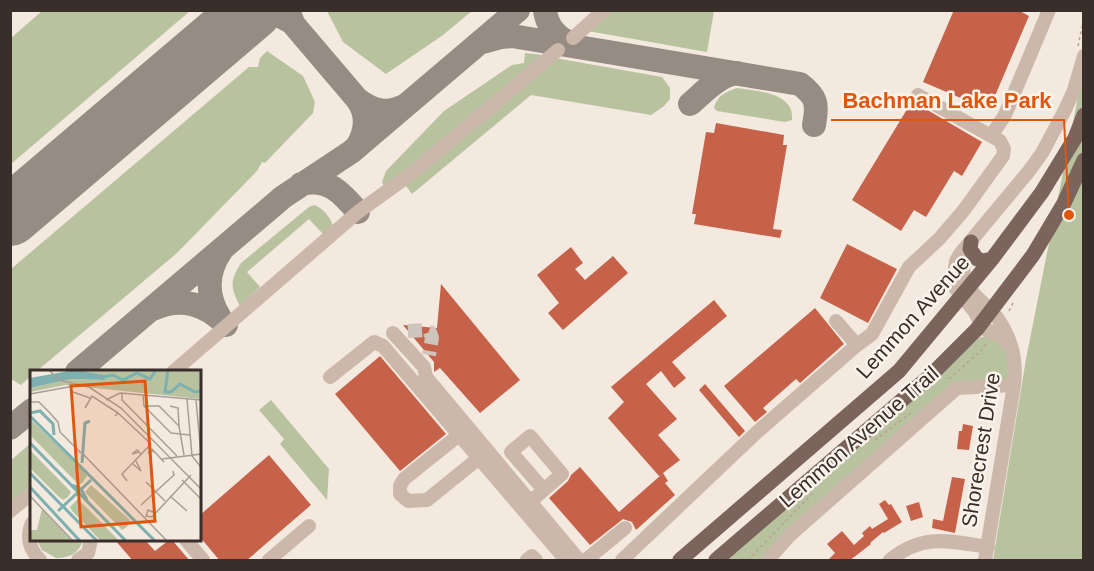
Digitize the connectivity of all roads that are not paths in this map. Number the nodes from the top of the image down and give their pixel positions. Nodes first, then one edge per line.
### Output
1 (604, 10) edge
2 (1049, 10) edge
3 (573, 38) dead end
4 (558, 50) dead end
5 (1080, 53) edge
6 (918, 95) dead end
7 (1083, 116) edge
8 (991, 136) junction
9 (1083, 160) edge
10 (971, 242) junction
11 (992, 258) junction
12 (964, 293) junction
13 (836, 321) dead end
14 (986, 324) junction
15 (400, 334) dead end
16 (857, 345) junction
17 (175, 370) edge
18 (330, 377) dead end
19 (1014, 386) junction
20 (459, 435) junction
21 (478, 458) junction
22 (544, 490) dead end
23 (30, 495) edge
24 (530, 502) junction
25 (10, 511) edge
26 (309, 526) dead end
27 (30, 528) edge
28 (625, 528) dead end
29 (187, 541) edge
30 (987, 554) edge
31 (905, 556) edge
32 (40, 561) edge
33 (203, 561) edge
34 (268, 561) edge
35 (527, 561) edge
36 (536, 561) edge
37 (566, 561) edge
38 (579, 561) edge
39 (586, 561) edge
40 (622, 561) edge
41 (680, 561) edge
42 (716, 561) edge
43 (768, 561) edge
44 (890, 561) edge

1 - 3 street
2 - 8 street
4 - 17 street
5 - 10 street, Shorecrest Drive
6 - 8 street
7 - 11 main road, Lemmon Avenue
8 - 16 street
9 - 14 main road
10 - 11 main road
10 - 12 street, Shorecrest Drive
11 - 12 main road, Lemmon Avenue
12 - 14 street, Shorecrest Drive
12 - 41 main road, Lemmon Avenue
13 - 16 street
14 - 19 street, Shorecrest Drive
14 - 42 main road
15 - 24 street
16 - 40 street
18 - 20 street
19 - 30 street, Shorecrest Drive
19 - 43 street
20 - 21 street
20 - 21 street
21 - 37 street
22 - 24 street
23 - 25 street
24 - 38 street
26 - 34 street
27 - 32 street
28 - 39 street
29 - 33 street
30 - 31 street
31 - 44 street
35 - 36 street

